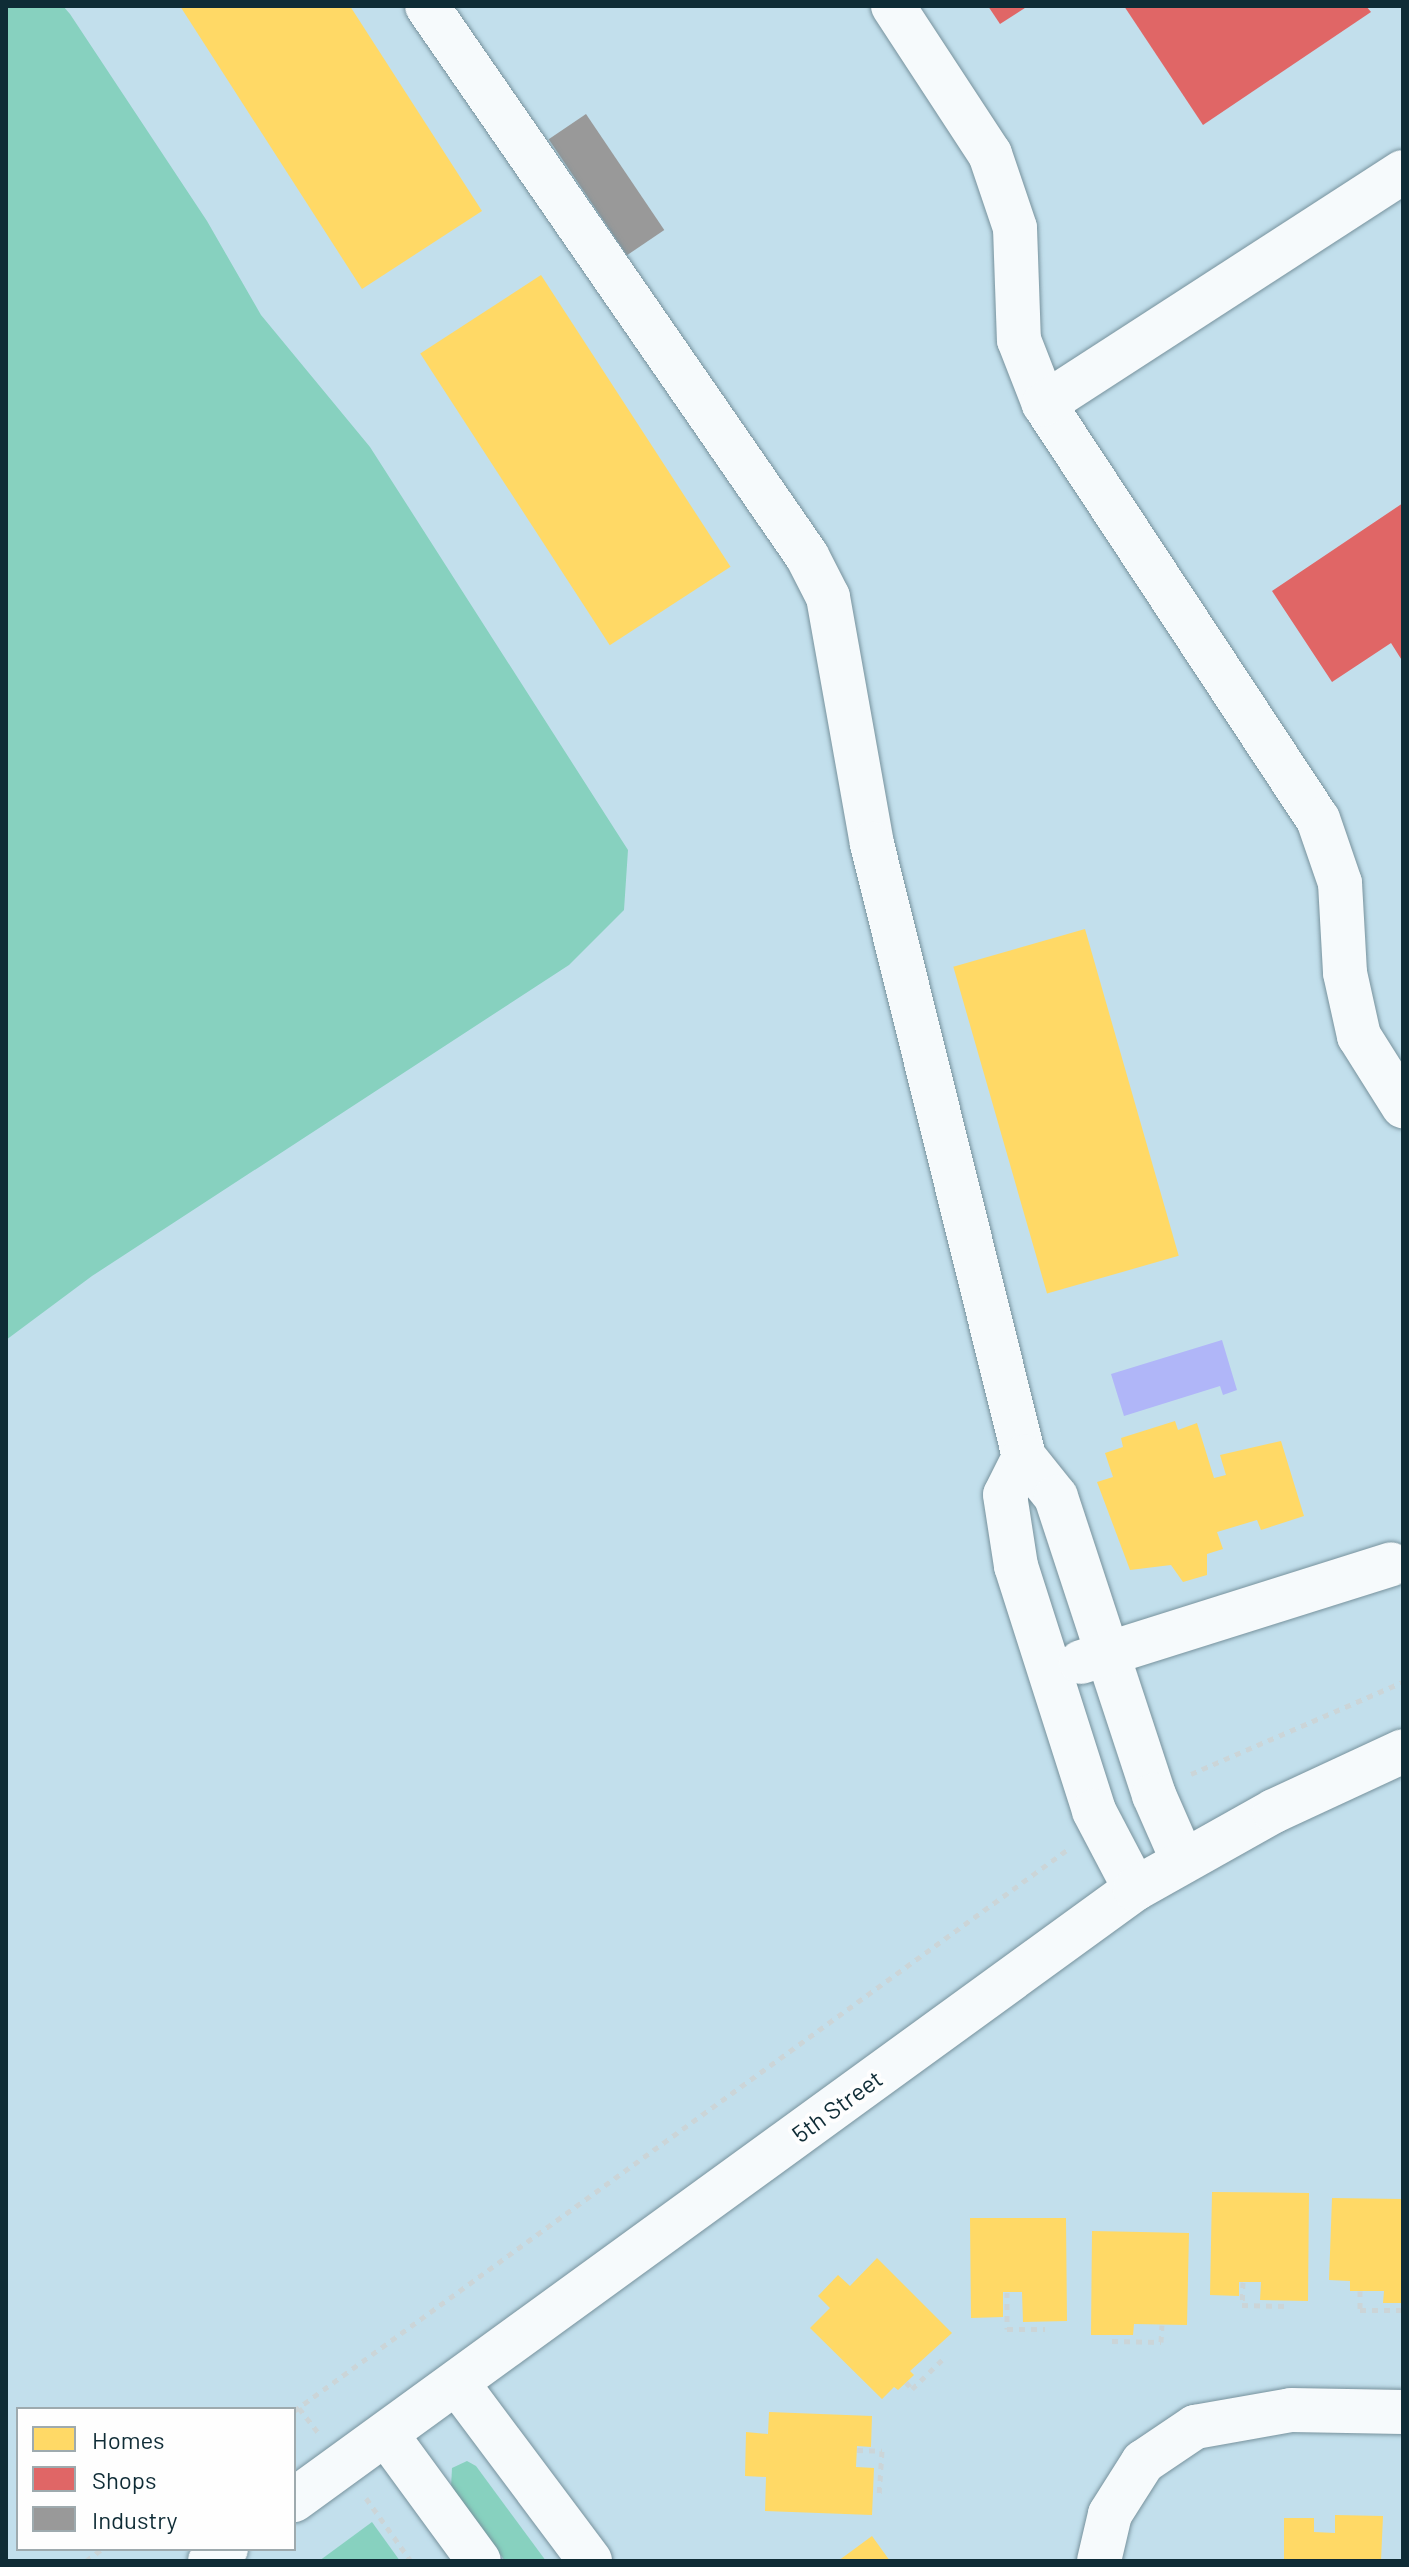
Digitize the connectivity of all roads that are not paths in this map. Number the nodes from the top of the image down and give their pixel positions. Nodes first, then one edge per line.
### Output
1 (427, 6) edge
2 (893, 6) edge
3 (1403, 172) edge
4 (1044, 404) junction
5 (1403, 1106) edge
6 (1024, 1457) junction
7 (1391, 1564) dead end
8 (1079, 1569) junction
9 (1022, 1587) junction
10 (1106, 1653) junction
11 (1048, 1674) junction
12 (1403, 1751) edge
13 (1182, 1859) junction
14 (1135, 1889) junction
15 (457, 2383) junction
16 (1403, 2412) edge
17 (386, 2434) junction
18 (296, 2499) edge
19 (479, 2561) edge
20 (590, 2561) edge
21 (1099, 2561) edge

1 - 6 street
2 - 4 street
3 - 4 street
4 - 5 street
6 - 8 street
6 - 9 street
7 - 10 street
8 - 9 street
8 - 10 street
9 - 11 street
10 - 11 street
10 - 13 street
11 - 14 street
12 - 13 street, 5th Street
13 - 14 street, 5th Street
14 - 15 street, 5th Street
15 - 17 street, 5th Street
15 - 20 street
16 - 21 street
17 - 18 street, 5th Street
17 - 19 street

